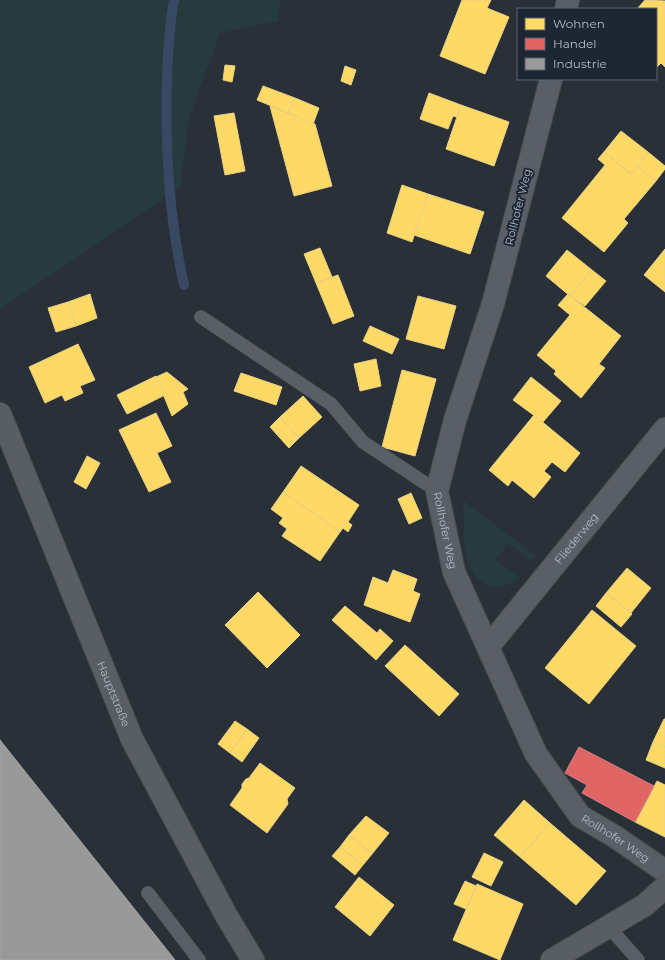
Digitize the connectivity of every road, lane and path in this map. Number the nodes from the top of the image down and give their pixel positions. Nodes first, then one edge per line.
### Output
1 (551, 80) edge
2 (201, 318) dead end
3 (0, 414) edge
4 (665, 429) edge
5 (437, 491) junction
6 (488, 647) junction
7 (665, 871) edge
8 (665, 887) edge
9 (148, 893) dead end
10 (609, 927) junction
11 (199, 960) edge
12 (253, 960) edge
13 (552, 960) edge
14 (638, 960) edge

1 - 5 street, Rollhofer Weg
2 - 5 lane
3 - 12 main road, Hauptstraße
4 - 6 street, Fliederweg
5 - 6 street, Rollhofer Weg
6 - 7 street, Rollhofer Weg
8 - 10 main road
9 - 11 lane
10 - 13 main road
10 - 14 lane

